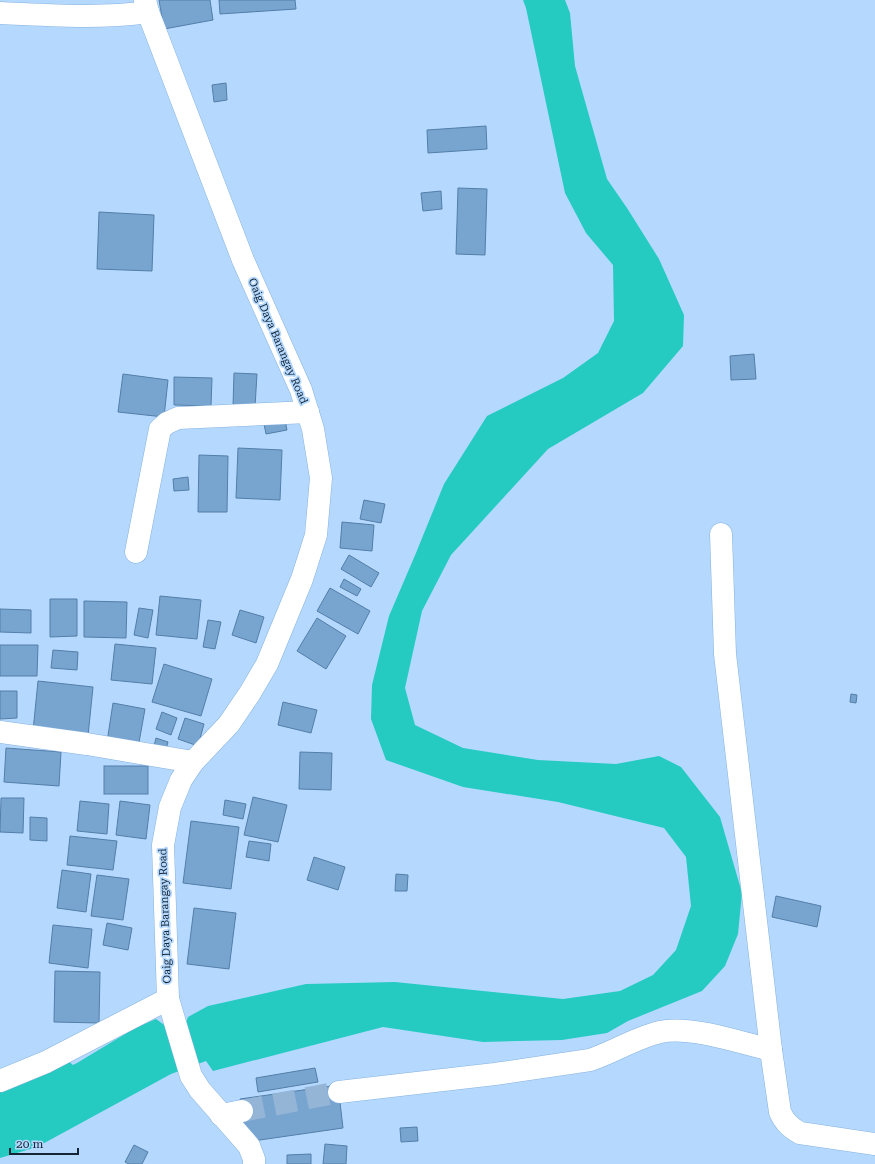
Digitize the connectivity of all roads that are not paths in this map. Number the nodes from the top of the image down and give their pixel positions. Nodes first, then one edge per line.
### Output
1 (146, 6) edge
2 (0, 13) edge
3 (308, 412) junction
4 (721, 534) dead end
5 (136, 552) dead end
6 (0, 732) edge
7 (193, 762) junction
8 (168, 999) junction
9 (771, 1050) junction
10 (0, 1081) edge
11 (339, 1092) tunnel mouth
12 (875, 1144) edge
13 (254, 1164) edge

1 - 2 street
1 - 3 street, Oaig Daya Barangay Road
3 - 5 street
3 - 7 street, Oaig Daya Barangay Road
4 - 9 street
6 - 7 street
7 - 8 street, Oaig Daya Barangay Road
8 - 10 street, Oaig Daya Barangay Road
8 - 13 street
9 - 11 street
9 - 12 street

